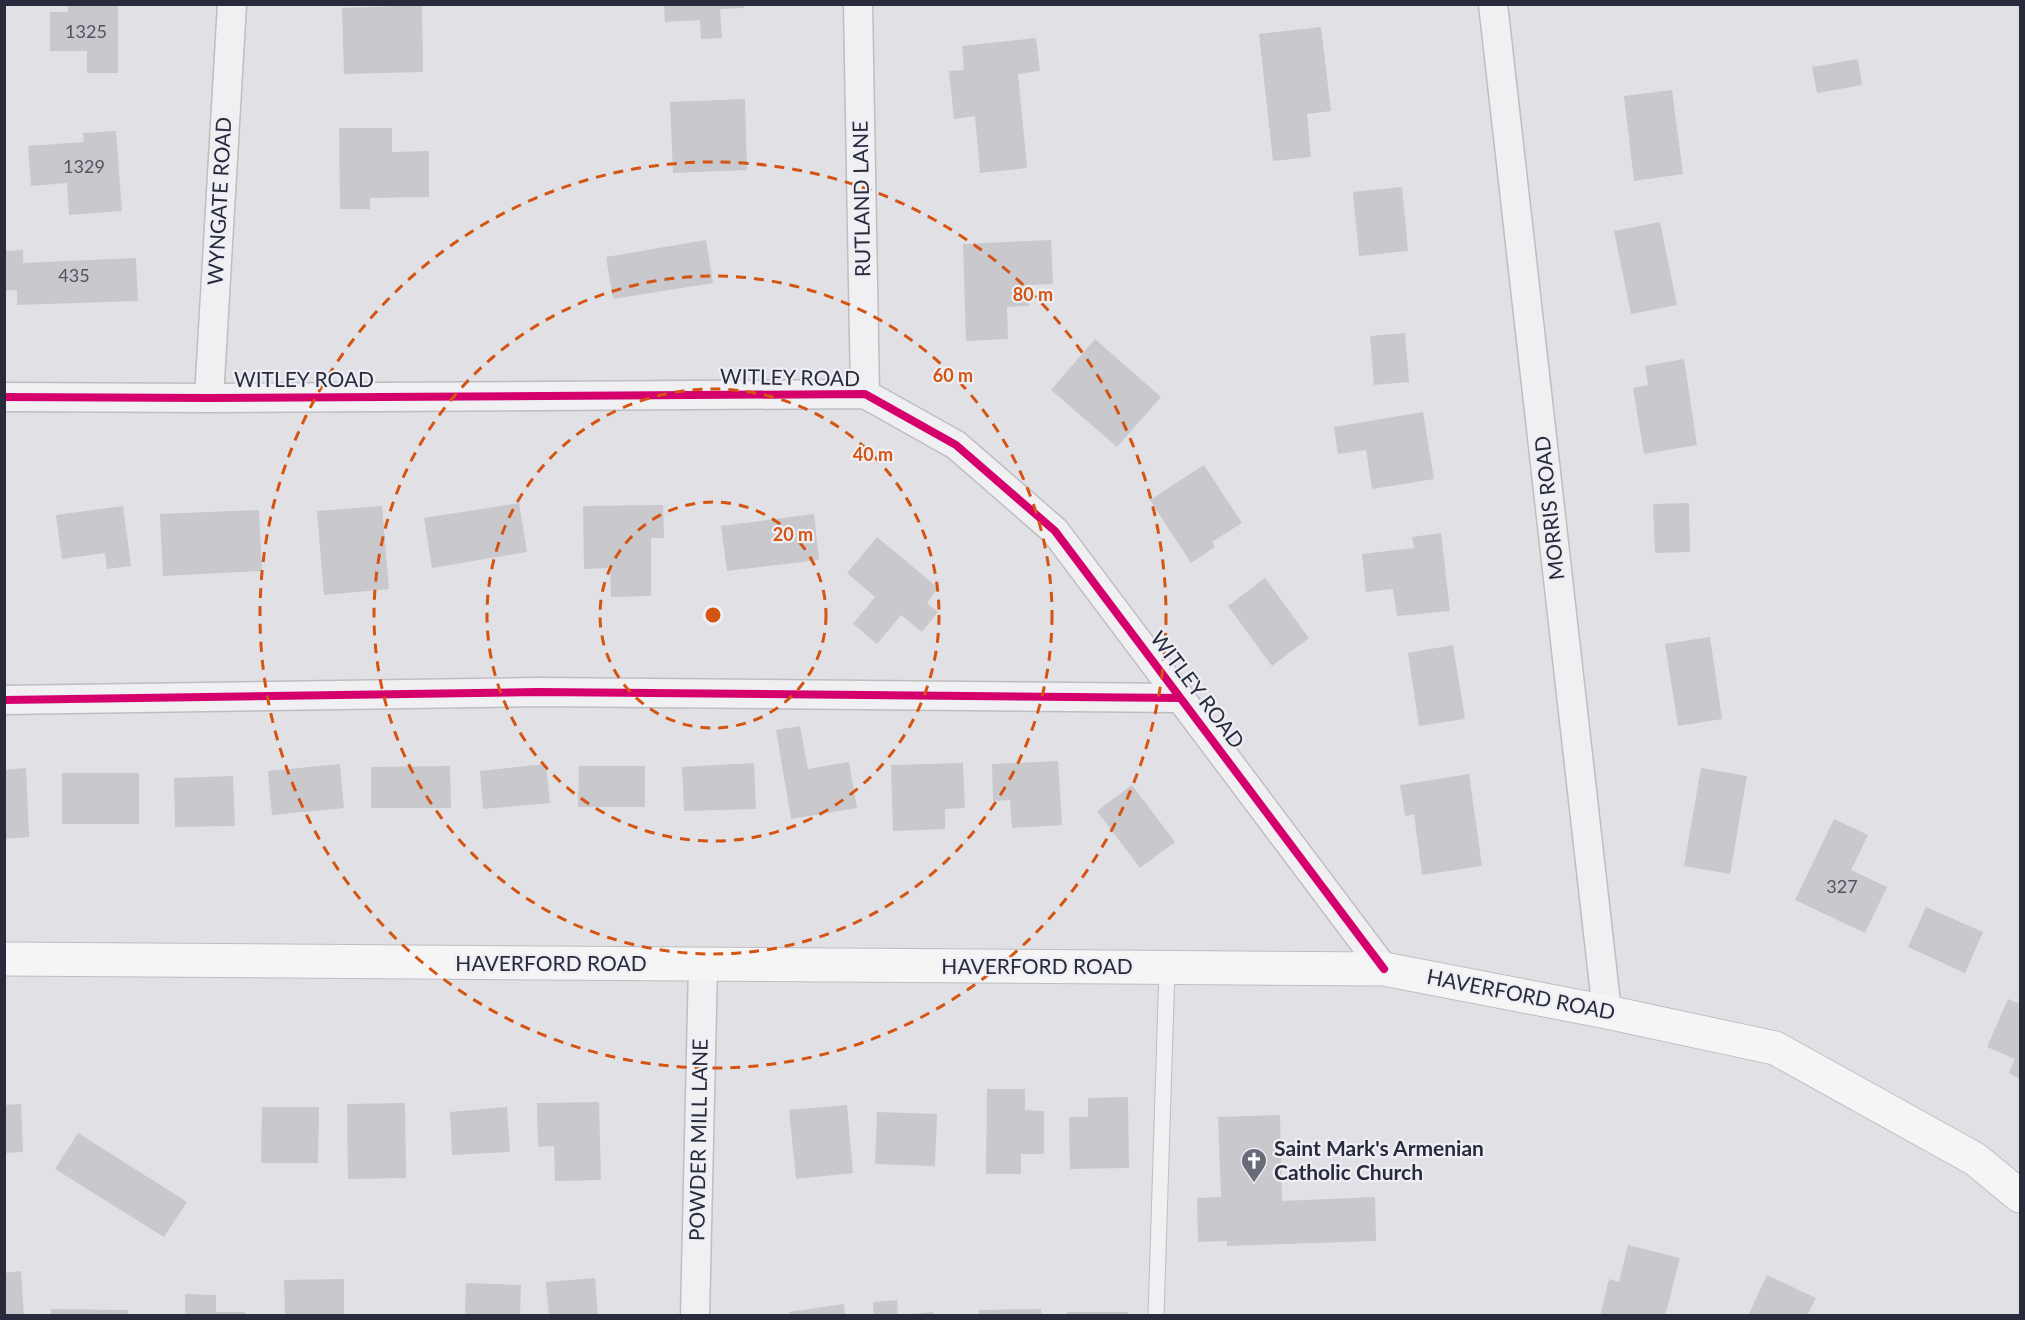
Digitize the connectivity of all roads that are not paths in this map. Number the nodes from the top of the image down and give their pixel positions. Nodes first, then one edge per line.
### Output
1 (232, 4) edge
2 (858, 4) edge
3 (1493, 4) edge
4 (865, 394) junction
5 (4, 397) edge
6 (209, 398) junction
7 (1180, 698) junction
8 (4, 699) edge
9 (4, 959) edge
10 (703, 965) junction
11 (1167, 968) junction
12 (1384, 969) junction
13 (1607, 1012) junction
14 (2020, 1196) edge
15 (694, 1316) edge
16 (1156, 1316) edge

1 - 6 street, WYNGATE ROAD
2 - 4 street, RUTLAND LANE
3 - 13 street, MORRIS ROAD
4 - 6 street, WITLEY ROAD
4 - 7 street, WITLEY ROAD
5 - 6 street, WITLEY ROAD
7 - 8 street
7 - 12 street, WITLEY ROAD
9 - 10 main road, HAVERFORD ROAD
10 - 11 main road, HAVERFORD ROAD
10 - 15 street, POWDER MILL LANE
11 - 12 main road, HAVERFORD ROAD
11 - 16 lane
12 - 13 main road, HAVERFORD ROAD
13 - 14 main road, HAVERFORD ROAD

